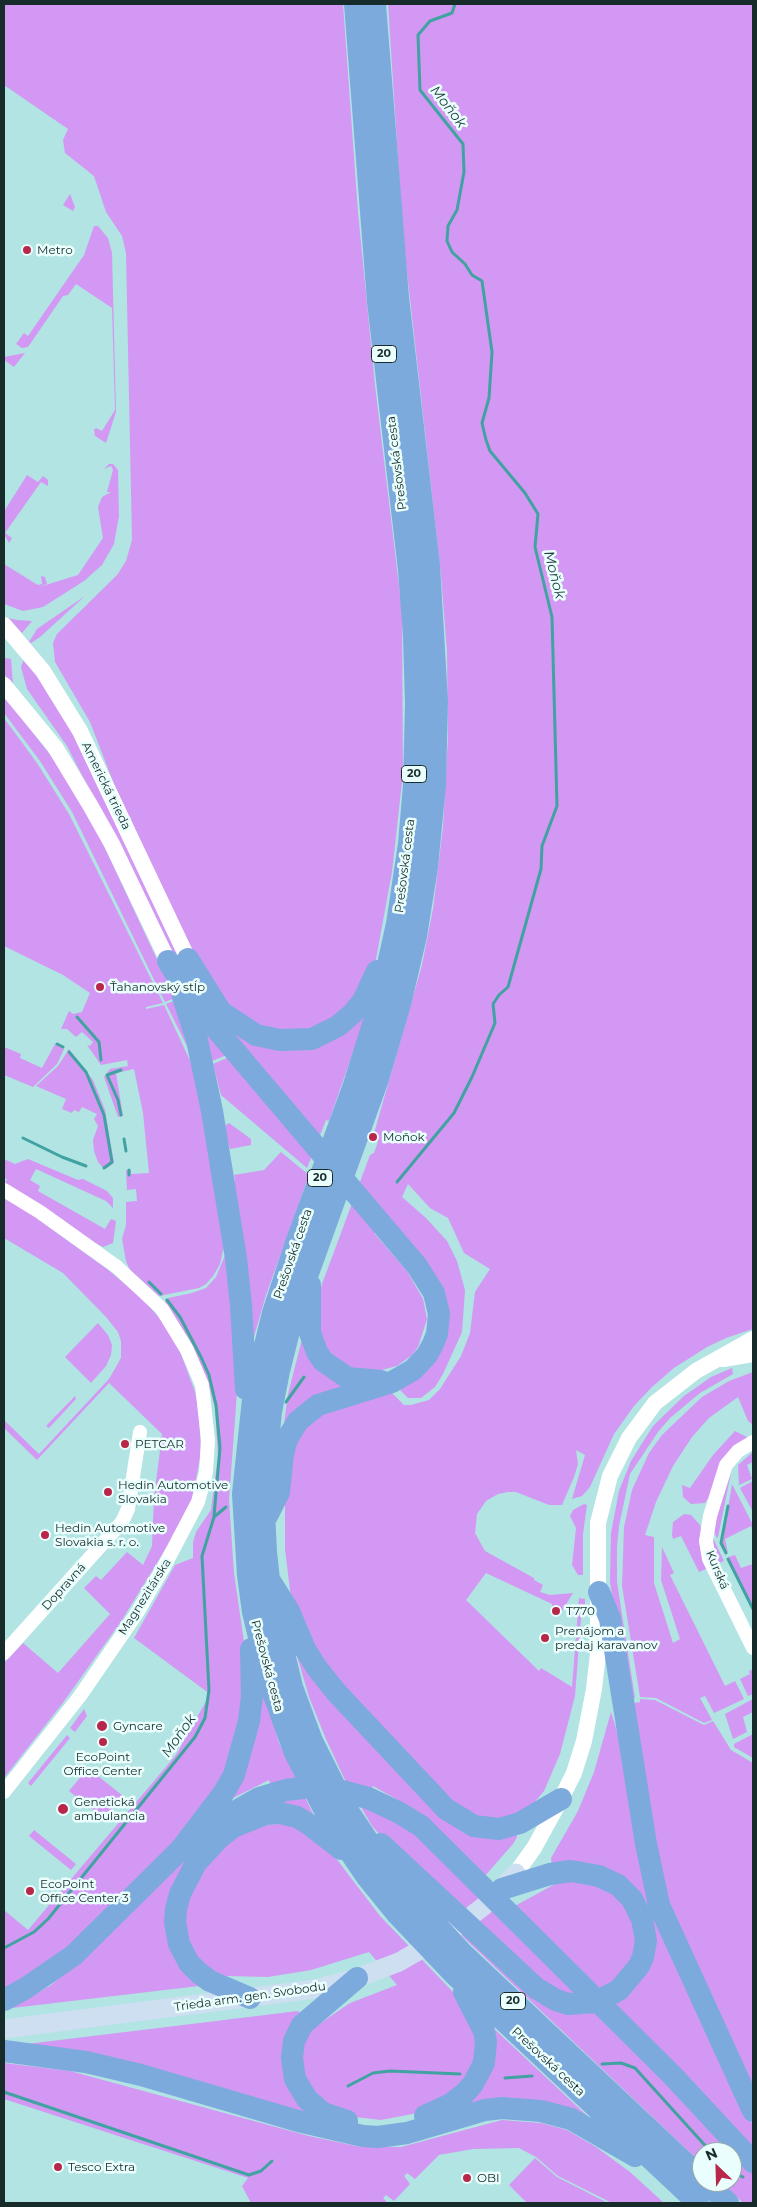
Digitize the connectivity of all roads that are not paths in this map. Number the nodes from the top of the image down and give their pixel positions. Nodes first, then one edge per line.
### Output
1 (355, 4) edge
2 (375, 4) edge
3 (4, 625) edge
4 (4, 685) edge
5 (397, 924) junction
6 (178, 960) junction
7 (4, 1190) edge
8 (311, 1265) junction
9 (753, 1343) edge
10 (392, 1382) junction
11 (140, 1432) dead end
12 (248, 1434) junction
13 (753, 1442) edge
14 (264, 1521) junction
15 (268, 1577) junction
16 (599, 1592) junction
17 (253, 1612) junction
18 (753, 1648) edge
19 (4, 1653) edge
20 (4, 1792) edge
21 (561, 1799) junction
22 (344, 1806) junction
23 (181, 1849) junction
24 (355, 1860) junction
25 (514, 1881) junction
26 (454, 1974) junction
27 (357, 1978) junction
28 (250, 1998) junction
29 (4, 2000) edge
30 (4, 2029) edge
31 (4, 2051) edge
32 (753, 2111) edge
33 (753, 2162) edge
34 (692, 2170) edge
35 (671, 2178) junction
36 (716, 2192) edge
37 (698, 2203) edge
38 (728, 2203) edge

1 - 5 highway, Prešovská cesta / 20
2 - 8 highway, Prešovská cesta / 20
3 - 6 street, Americká trieda
4 - 6 street, Americká trieda
5 - 6 highway
5 - 12 highway, Prešovská cesta / 20
6 - 10 highway
6 - 12 highway
7 - 20 street, Magnezitárska
8 - 10 highway
8 - 14 highway, Prešovská cesta / 20
9 - 16 street, Trieda arm. gen. Svobodu
10 - 14 highway
11 - 19 street, Dopravná
12 - 17 highway, Prešovská cesta / 20
13 - 18 street, Kurská
14 - 15 highway, 20
15 - 21 highway
15 - 22 highway, Prešovská cesta / 20
16 - 21 street, Trieda arm. gen. Svobodu
16 - 32 highway
17 - 23 highway
17 - 24 highway, Prešovská cesta / 20
21 - 25 street, Trieda arm. gen. Svobodu
22 - 25 highway
22 - 34 highway, Prešovská cesta / 20
23 - 29 highway
23 - 33 highway
24 - 26 highway, Prešovská cesta / 20
24 - 28 highway
25 - 27 main road, Trieda arm. gen. Svobodu
26 - 27 highway
26 - 35 highway, Prešovská cesta / 20
27 - 28 main road, Trieda arm. gen. Svobodu
28 - 30 main road, Trieda arm. gen. Svobodu
31 - 35 highway
35 - 37 highway, Prešovská cesta / 20
36 - 38 highway

